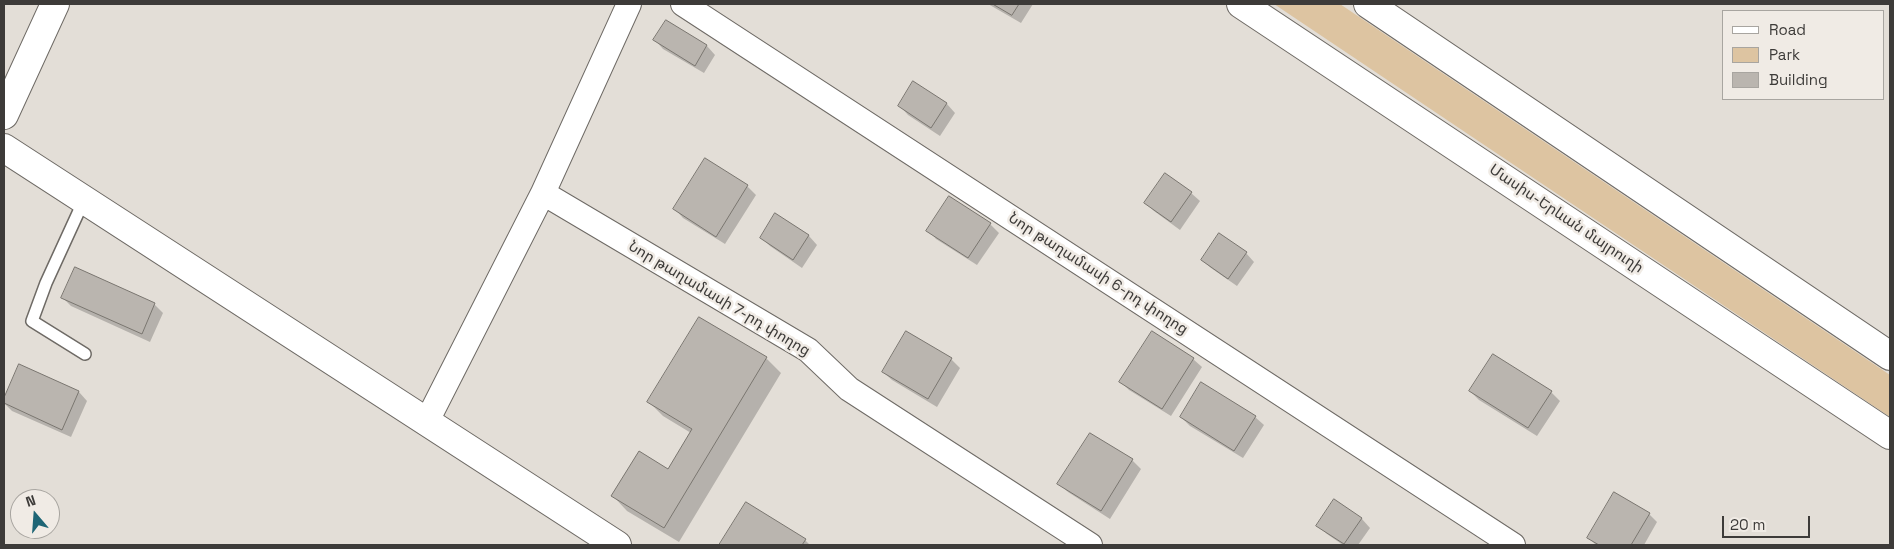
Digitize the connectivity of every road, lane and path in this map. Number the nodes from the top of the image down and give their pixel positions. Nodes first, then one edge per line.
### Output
1 (55, 4) edge
2 (628, 4) edge
3 (683, 4) edge
4 (1241, 4) edge
5 (1368, 4) edge
6 (4, 115) edge
7 (4, 148) edge
8 (543, 193) junction
9 (84, 200) junction
10 (85, 354) dead end
11 (1890, 356) edge
12 (426, 423) junction
13 (1890, 435) edge
14 (617, 545) edge
15 (1090, 545) edge
16 (1512, 545) edge

1 - 6 main road
2 - 8 street
3 - 16 street, Նոր թաղամասի 6-րդ փողոց
4 - 13 main road, Մասիս-Երևան մայրուղի
5 - 11 main road
7 - 9 main road
8 - 12 street
8 - 15 street, Նոր թաղամասի 7-րդ փողոց
9 - 10 lane
9 - 12 main road
12 - 14 main road

